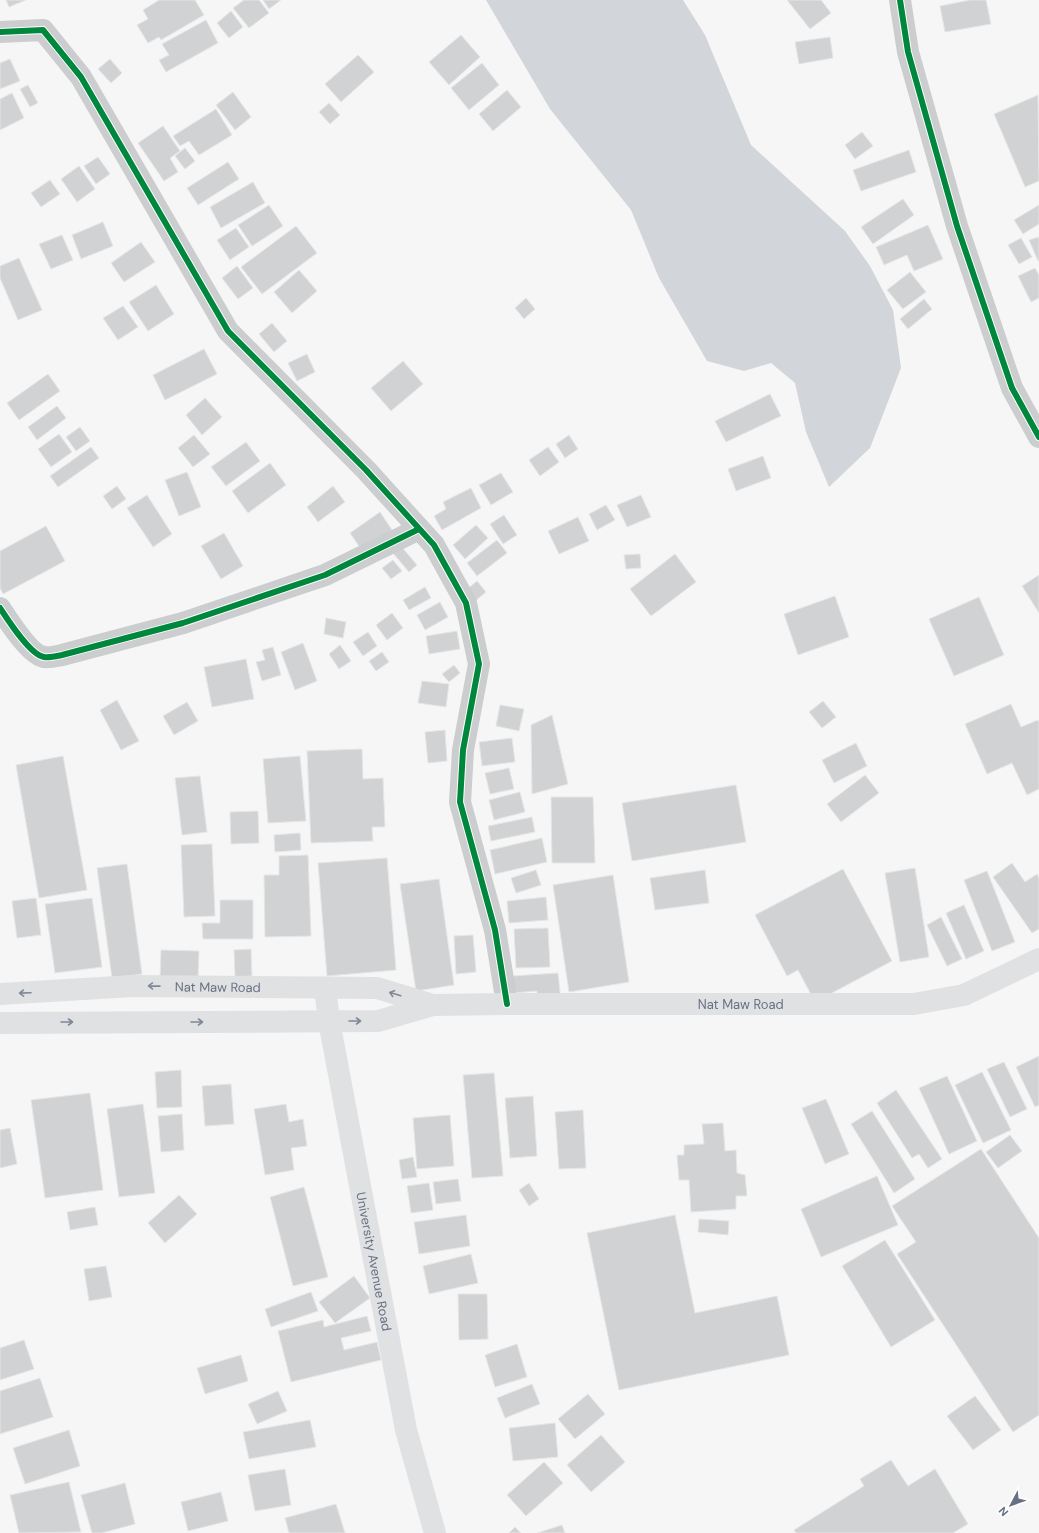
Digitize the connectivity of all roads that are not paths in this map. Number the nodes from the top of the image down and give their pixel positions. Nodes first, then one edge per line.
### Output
1 (900, 0) edge
2 (0, 32) edge
3 (1039, 437) edge
4 (419, 529) junction
5 (0, 608) edge
6 (1039, 959) edge
7 (325, 988) junction
8 (0, 994) edge
9 (507, 1004) junction
10 (433, 1005) junction
11 (329, 1021) junction
12 (0, 1023) edge
13 (435, 1533) edge

1 - 3 street
2 - 4 street
4 - 5 street
4 - 9 street
6 - 9 main road, Nat Maw Road
7 -> 8 main road, Nat Maw Road
10 -> 7 main road, Nat Maw Road
7 - 11 main road, University Avenue Road
9 - 10 main road, Nat Maw Road
11 -> 10 main road, Nat Maw Road
12 -> 11 main road, Nat Maw Road
11 - 13 main road, University Avenue Road

